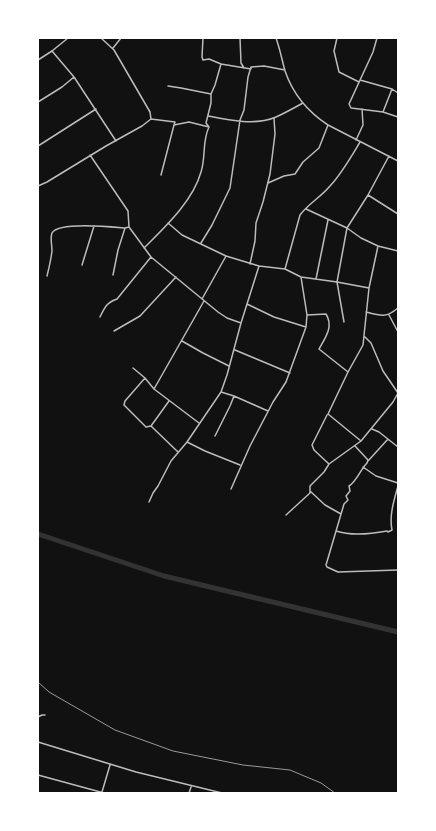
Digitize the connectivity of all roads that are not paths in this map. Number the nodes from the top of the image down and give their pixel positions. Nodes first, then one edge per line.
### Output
1 (68, 38) edge
2 (102, 38) edge
3 (121, 38) edge
4 (203, 38) edge
5 (240, 38) edge
6 (276, 38) edge
7 (337, 38) edge
8 (377, 38) edge
9 (113, 48) junction
10 (52, 51) junction
11 (38, 60) edge
12 (221, 64) junction
13 (251, 67) junction
14 (244, 68) junction
15 (285, 70) junction
16 (74, 76) junction
17 (360, 81) junction
18 (168, 86) dead end
19 (392, 89) junction
20 (398, 93) edge
21 (211, 94) junction
22 (38, 102) edge
23 (303, 103) junction
24 (96, 108) junction
25 (362, 110) junction
26 (382, 112) junction
27 (208, 116) junction
28 (398, 117) edge
29 (274, 118) junction
30 (151, 119) junction
31 (240, 120) junction
32 (174, 125) junction
33 (328, 125) junction
34 (209, 127) junction
35 (356, 140) junction
36 (116, 141) junction
37 (360, 142) junction
38 (38, 146) edge
39 (90, 155) junction
40 (389, 156) junction
41 (398, 161) edge
42 (161, 175) dead end
43 (268, 183) junction
44 (38, 186) edge
45 (368, 195) junction
46 (305, 208) junction
47 (398, 213) edge
48 (328, 220) junction
49 (168, 223) junction
50 (94, 226) junction
51 (129, 227) junction
52 (125, 228) junction
53 (347, 228) junction
54 (201, 243) junction
55 (378, 246) junction
56 (144, 248) junction
57 (398, 250) edge
58 (226, 256) junction
59 (151, 257) junction
60 (250, 264) junction
61 (82, 265) dead end
62 (259, 266) junction
63 (285, 269) junction
64 (113, 275) dead end
65 (48, 276) dead end
66 (176, 277) junction
67 (301, 277) junction
68 (316, 279) junction
69 (337, 282) junction
70 (369, 288) junction
71 (203, 300) junction
72 (247, 304) junction
73 (398, 308) edge
74 (366, 312) junction
75 (307, 315) junction
76 (389, 315) junction
77 (100, 317) dead end
78 (344, 322) dead end
79 (241, 323) junction
80 (306, 327) junction
81 (114, 331) dead end
82 (398, 332) edge
83 (364, 336) junction
84 (182, 341) junction
85 (235, 350) junction
86 (229, 366) junction
87 (133, 368) dead end
88 (348, 372) junction
89 (290, 373) junction
90 (145, 378) junction
91 (154, 389) junction
92 (221, 392) junction
93 (234, 396) junction
94 (170, 401) junction
95 (268, 411) junction
96 (328, 414) junction
97 (199, 423) junction
98 (151, 426) junction
99 (371, 428) junction
100 (215, 436) dead end
101 (388, 440) junction
102 (361, 441) junction
103 (187, 442) junction
104 (354, 446) junction
105 (398, 447) edge
106 (178, 452) junction
107 (367, 463) junction
108 (329, 464) junction
109 (240, 466) junction
110 (363, 467) junction
111 (398, 483) edge
112 (398, 486) edge
113 (231, 489) dead end
114 (310, 492) junction
115 (150, 502) dead end
116 (342, 514) junction
117 (286, 515) dead end
118 (336, 531) junction
119 (398, 570) edge
120 (45, 715) dead end
121 (38, 718) edge
122 (38, 742) edge
123 (110, 765) junction
124 (38, 775) edge
125 (191, 787) junction
126 (103, 793) edge
127 (189, 793) edge
128 (222, 793) edge

1 - 10 street
2 - 9 street
3 - 9 street
4 - 12 street
5 - 14 street
6 - 15 street
7 - 17 street
8 - 17 street
9 - 30 street
10 - 11 street
10 - 16 street
12 - 14 street
12 - 21 street
13 - 14 street
13 - 15 street
13 - 31 street
15 - 23 street
16 - 22 street
16 - 24 street
17 - 19 street
17 - 25 street
18 - 21 street
19 - 20 street
19 - 26 street
21 - 27 street
23 - 29 street
23 - 33 street
24 - 36 street
24 - 38 street
25 - 26 street
25 - 35 street
26 - 28 street
27 - 31 street
27 - 34 street
29 - 31 street
29 - 43 street
30 - 32 street
30 - 36 street
31 - 54 street
32 - 34 street
32 - 42 street
33 - 35 street
33 - 43 street
34 - 49 street
35 - 37 street
36 - 39 street
37 - 40 street
37 - 46 street
39 - 44 street
39 - 51 street
40 - 41 street
40 - 45 street
43 - 60 street
45 - 47 street
45 - 53 street
46 - 48 street
46 - 63 street
48 - 53 street
48 - 68 street
49 - 54 street
49 - 56 street
50 - 52 street
50 - 61 street
50 - 65 street
51 - 52 street
51 - 56 street
52 - 64 street
53 - 55 street
53 - 69 street
54 - 58 street
55 - 57 street
55 - 70 street
56 - 59 street
58 - 60 street
58 - 71 street
59 - 66 street
59 - 77 street
60 - 62 street
62 - 63 street
62 - 72 street
63 - 67 street
66 - 71 street
66 - 81 street
67 - 68 street
67 - 75 street
68 - 69 street
69 - 70 street
69 - 78 street
70 - 74 street
71 - 79 street
71 - 84 street
72 - 79 street
72 - 80 street
73 - 76 street
74 - 76 street
74 - 83 street
75 - 80 street
75 - 88 street
76 - 82 street
79 - 85 street
80 - 89 street
83 - 88 street
83 - 99 street
84 - 86 street
84 - 91 street
85 - 86 street
85 - 89 street
86 - 92 street
87 - 90 street
88 - 96 street
89 - 95 street
90 - 91 street
90 - 98 street
91 - 94 street
92 - 93 street
92 - 97 street
93 - 95 street
93 - 100 street
94 - 97 street
94 - 98 street
95 - 109 street
96 - 102 street
96 - 108 street
97 - 103 street
98 - 106 street
99 - 101 street
99 - 102 street
101 - 105 street
101 - 107 street
102 - 104 street
103 - 106 street
103 - 109 street
104 - 107 street
104 - 108 street
106 - 115 street
107 - 110 street
108 - 114 street
109 - 113 street
110 - 111 street
110 - 116 street
112 - 118 street
114 - 116 street
114 - 117 street
116 - 118 street
118 - 119 street
120 - 121 street
122 - 123 street
123 - 125 street
123 - 126 street
124 - 126 street
125 - 127 street
125 - 128 street

